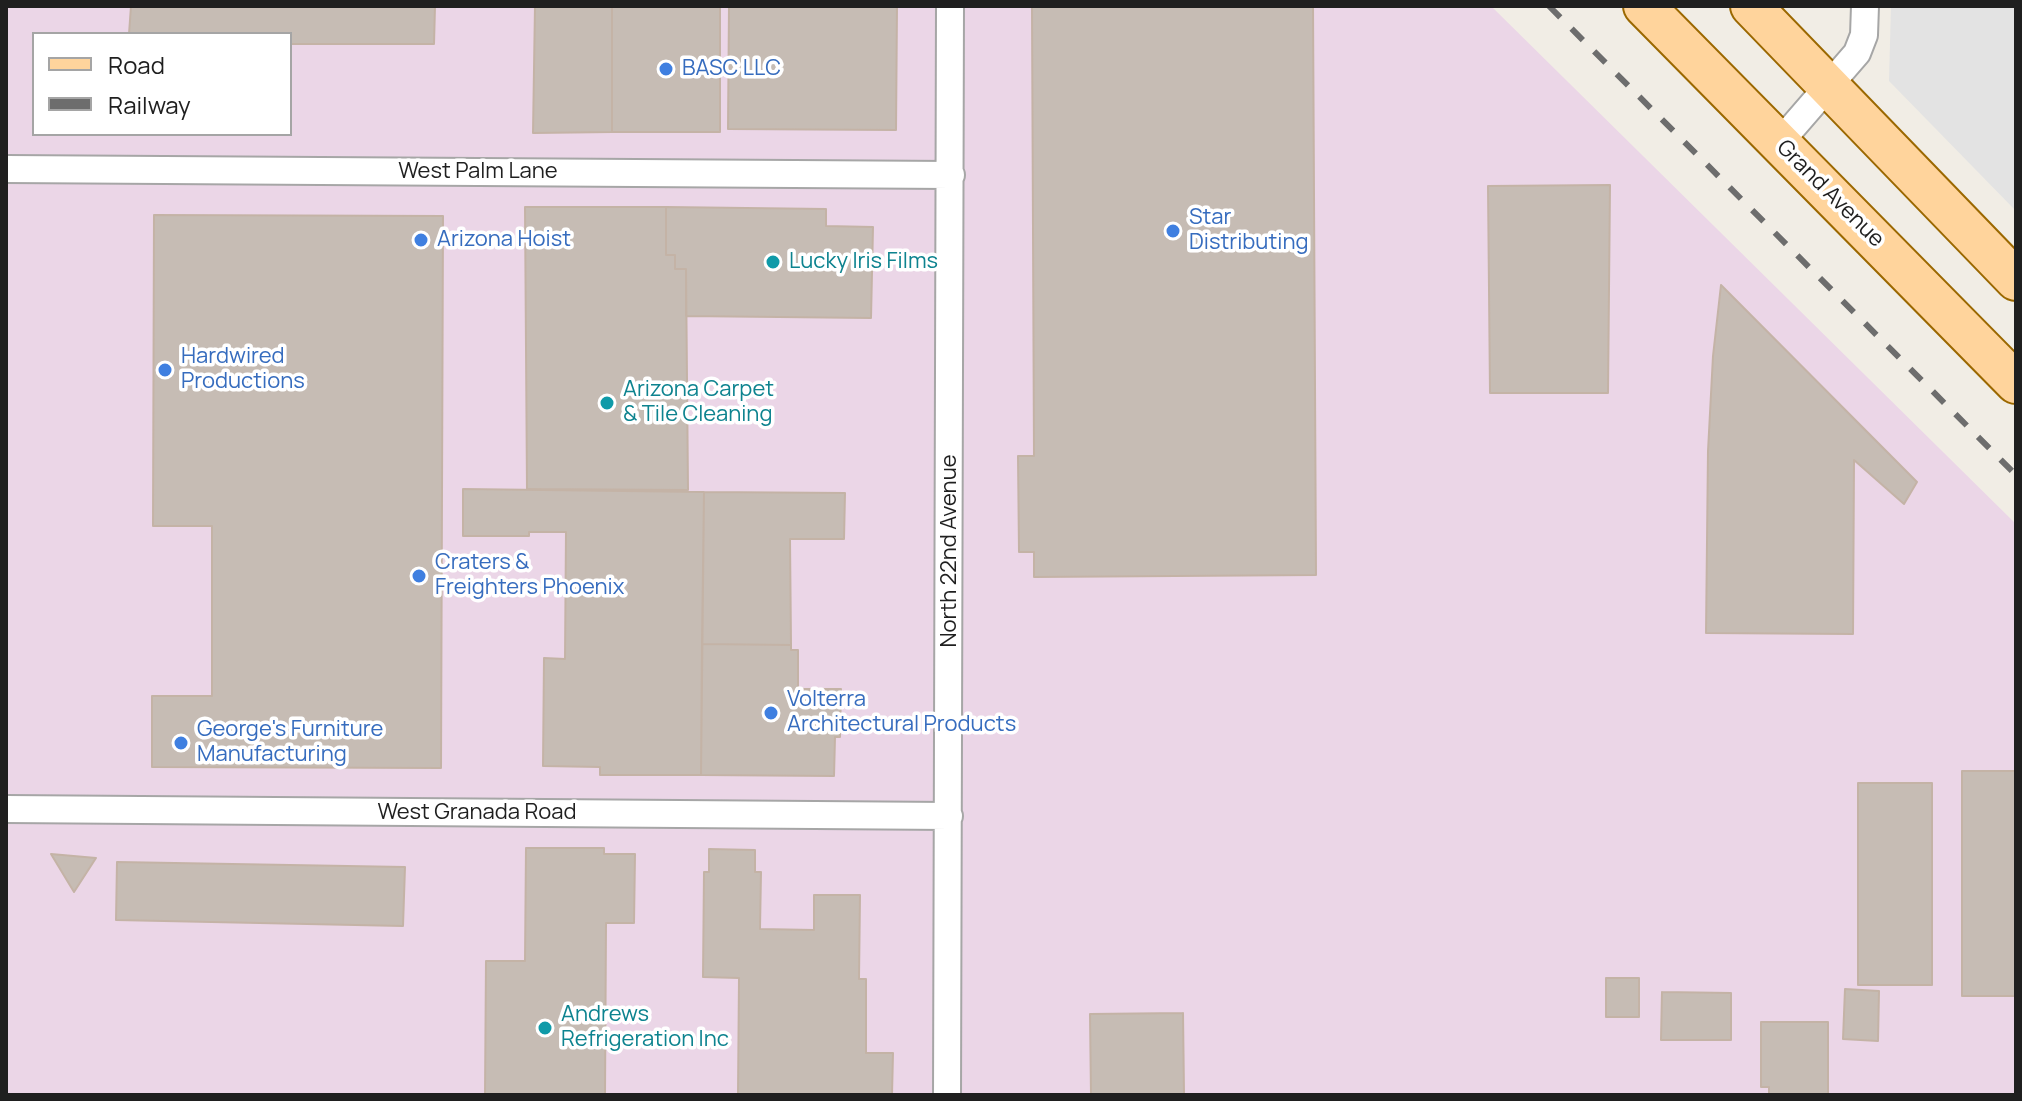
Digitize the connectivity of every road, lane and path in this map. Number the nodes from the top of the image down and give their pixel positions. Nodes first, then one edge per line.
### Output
1 (950, 6) edge
2 (1644, 6) edge
3 (1751, 6) edge
4 (1865, 6) edge
5 (1830, 86) junction
6 (1779, 143) junction
7 (6, 169) edge
8 (951, 175) junction
9 (2016, 280) edge
10 (2016, 383) edge
11 (6, 809) edge
12 (949, 816) junction
13 (947, 1095) edge

1 - 8 street, North 22nd Avenue
2 - 6 main road, Grand Avenue
3 - 5 main road
4 - 5 street
5 - 6 street
5 - 9 main road
6 - 10 main road, Grand Avenue
7 - 8 street, West Palm Lane
8 - 12 street, North 22nd Avenue
11 - 12 street, West Granada Road
12 - 13 street, North 22nd Avenue

